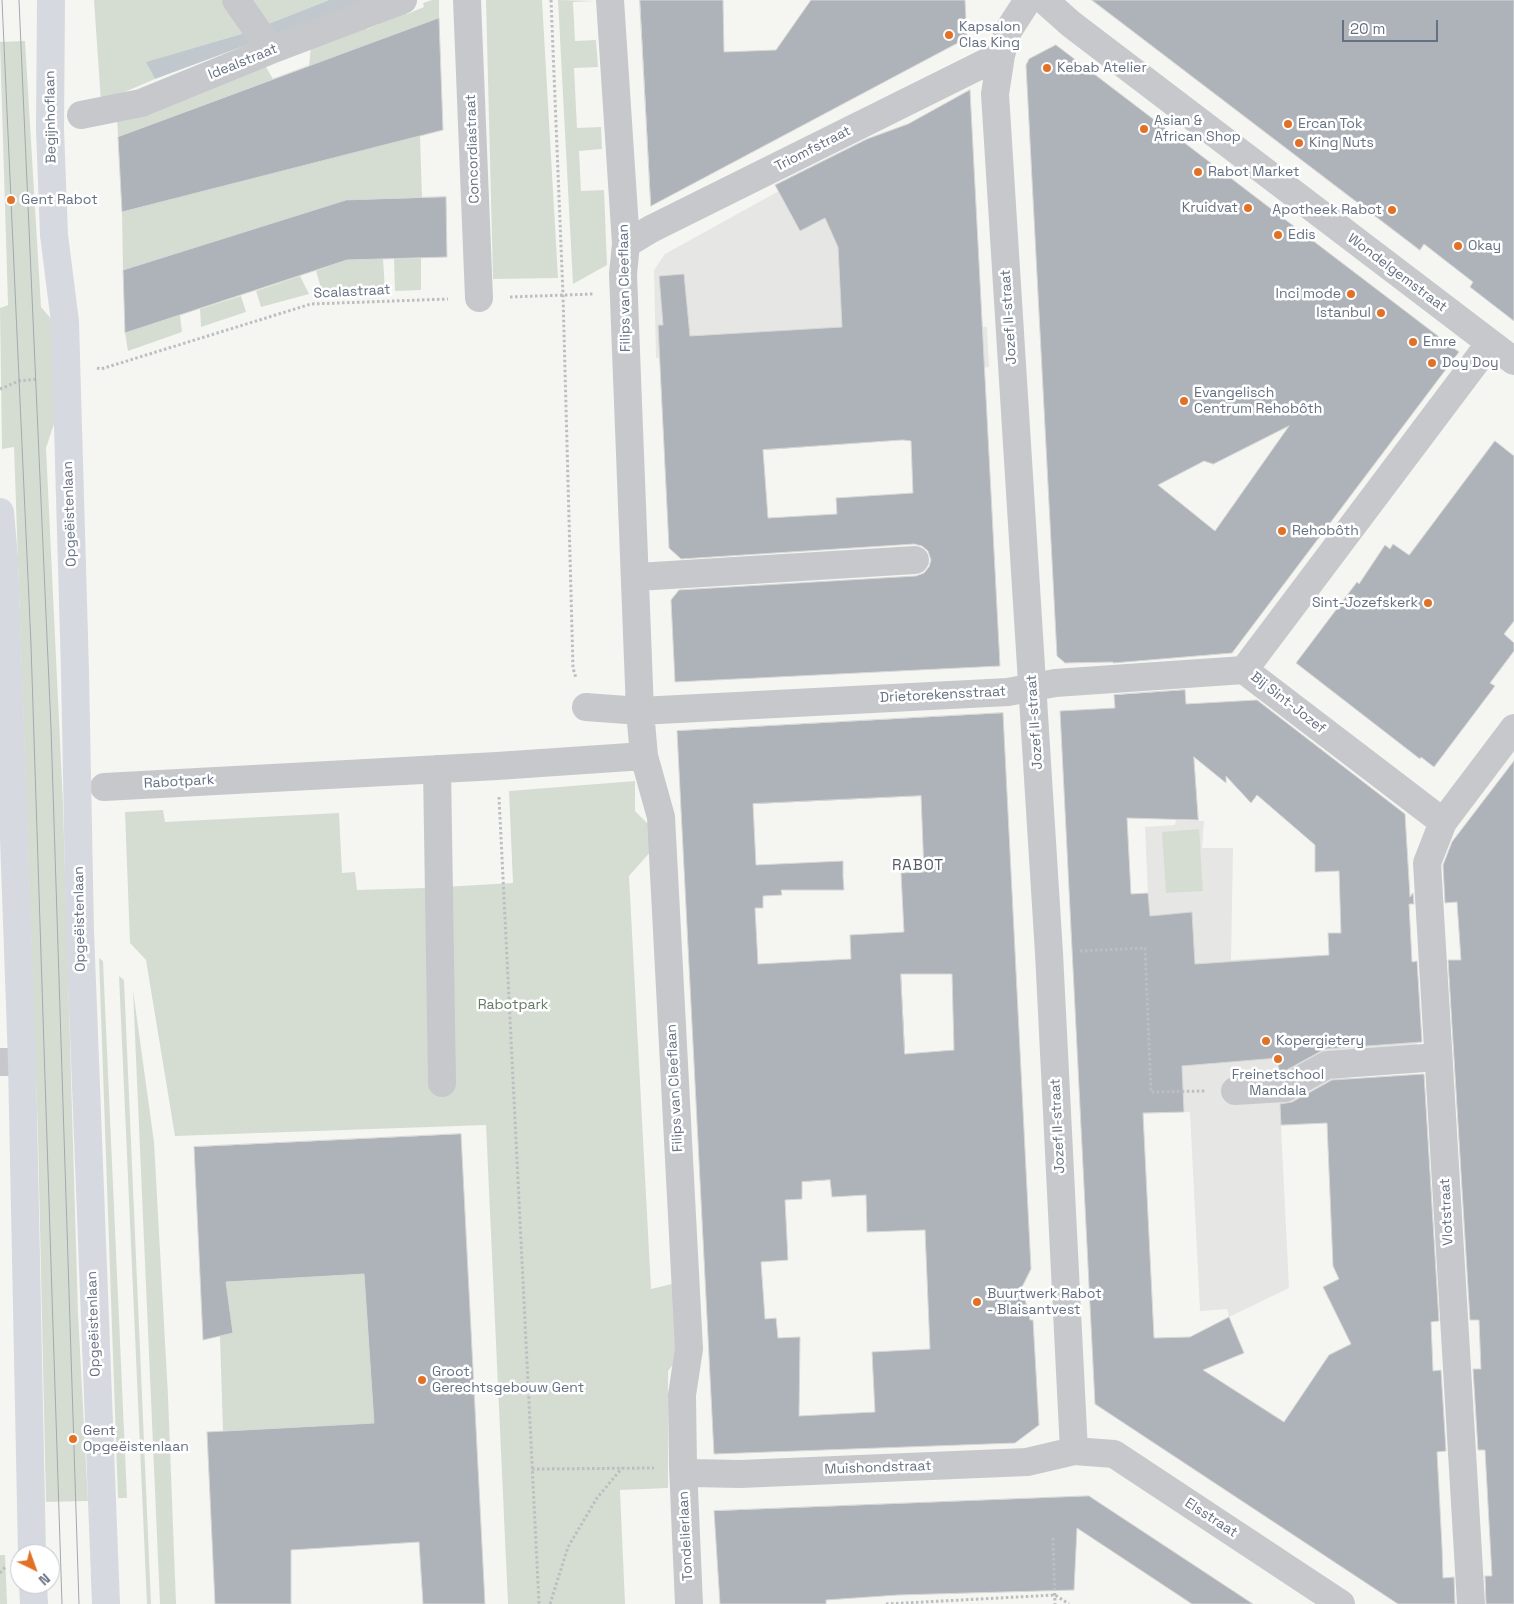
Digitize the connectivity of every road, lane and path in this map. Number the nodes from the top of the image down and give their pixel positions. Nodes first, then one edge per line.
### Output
1 (50, 0) edge
2 (236, 0) edge
3 (403, 0) edge
4 (467, 0) edge
5 (551, 0) edge
6 (610, 0) edge
7 (1028, 0) edge
8 (1044, 0) edge
9 (349, 10) edge
10 (271, 50) junction
11 (1001, 55) junction
12 (81, 115) dead end
13 (54, 235) joint
14 (626, 244) junction
15 (624, 292) junction
16 (563, 295) junction
17 (479, 298) junction
18 (1490, 343) junction
19 (1514, 361) edge
20 (90, 366) dead end
21 (0, 512) edge
22 (915, 560) dead end
23 (637, 577) junction
24 (1244, 670) junction
25 (1033, 687) junction
26 (586, 707) joint
27 (640, 711) junction
28 (1514, 728) edge
29 (644, 756) junction
30 (497, 766) junction
31 (438, 769) junction
32 (104, 787) dead end
33 (1443, 822) junction
34 (1072, 951) dead end
35 (1438, 1057) junction
36 (11, 1062) edge
37 (442, 1083) dead end
38 (1235, 1090) joint
39 (1074, 1451) junction
40 (682, 1467) junction
41 (622, 1468) junction
42 (532, 1469) junction
43 (1053, 1538) dead end
44 (32, 1544) edge
45 (1055, 1595) junction
46 (106, 1604) edge
47 (539, 1604) edge
48 (550, 1604) edge
49 (689, 1604) edge
50 (886, 1604) edge
51 (1055, 1604) edge
52 (1069, 1604) edge
53 (1341, 1604) edge
54 (1471, 1604) edge

1 - 13 main road, Begijnhoflaan
2 - 10 street
3 - 9 street, Idealstraat
4 - 17 street, Concordiastraat
5 - 16 path
6 - 14 street, Filips van Cleeflaan
7 - 11 street, Jozef II-straat
8 - 18 street, Wondelgemstraat
9 - 10 street, Idealstraat
10 - 12 street, Idealstraat
11 - 14 street, Triomfstraat
11 - 25 street, Jozef II-straat
13 - 46 main road, Opgeëistenlaan
14 - 15 street, Filips van Cleeflaan
15 - 16 path, Scalastraat
15 - 23 street, Filips van Cleeflaan
16 - 17 path, Scalastraat
16 - 26 path
17 - 20 path, Scalastraat
18 - 19 street, Wondelgemstraat
18 - 24 street, Bij Sint-Jozef
21 - 36 main road
22 - 23 street
23 - 27 street, Filips van Cleeflaan
24 - 25 street, Drietorekensstraat
24 - 33 street, Bij Sint-Jozef
25 - 27 street, Drietorekensstraat
25 - 39 street, Jozef II-straat
26 - 27 street
27 - 29 street, Filips van Cleeflaan
28 - 33 street
29 - 30 street, Rabotpark
29 - 40 street, Filips van Cleeflaan
30 - 31 street, Rabotpark
30 - 42 path
31 - 32 street, Rabotpark
31 - 37 street
33 - 35 street, Vlotstraat
34 - 38 path
35 - 38 street
35 - 54 street, Vlotstraat
36 - 44 main road
39 - 40 street, Muishondstraat
39 - 53 street, Elsstraat
40 - 41 path
40 - 49 street, Tondelierlaan
41 - 42 path
41 - 48 path
42 - 47 path
43 - 45 path
45 - 50 path
45 - 51 path
45 - 52 path

